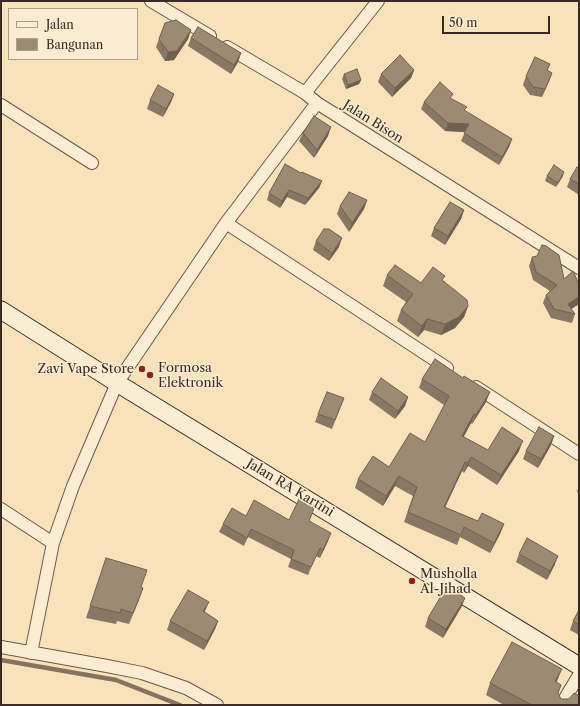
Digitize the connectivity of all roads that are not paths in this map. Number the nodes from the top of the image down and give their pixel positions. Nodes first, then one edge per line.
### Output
1 (151, 1) edge
2 (378, 1) edge
3 (305, 93) junction
4 (317, 103) junction
5 (1, 105) edge
6 (92, 163) dead end
7 (226, 223) junction
8 (579, 268) edge
9 (1, 310) edge
10 (117, 383) junction
11 (579, 454) edge
12 (1, 509) edge
13 (53, 543) junction
14 (1, 647) edge
15 (31, 653) junction
16 (579, 666) edge
17 (579, 675) edge
18 (216, 705) edge
19 (560, 705) edge

1 - 3 street, Jalan Bison
2 - 3 street
3 - 4 street, Jalan Bison
4 - 7 street
4 - 8 street, Jalan Bison
5 - 6 street
7 - 10 street
7 - 11 street
9 - 10 main road, Jalan RA Kartini
10 - 13 street
10 - 16 main road, Jalan RA Kartini
12 - 13 street
13 - 15 street
14 - 15 street
15 - 18 street
17 - 19 street

